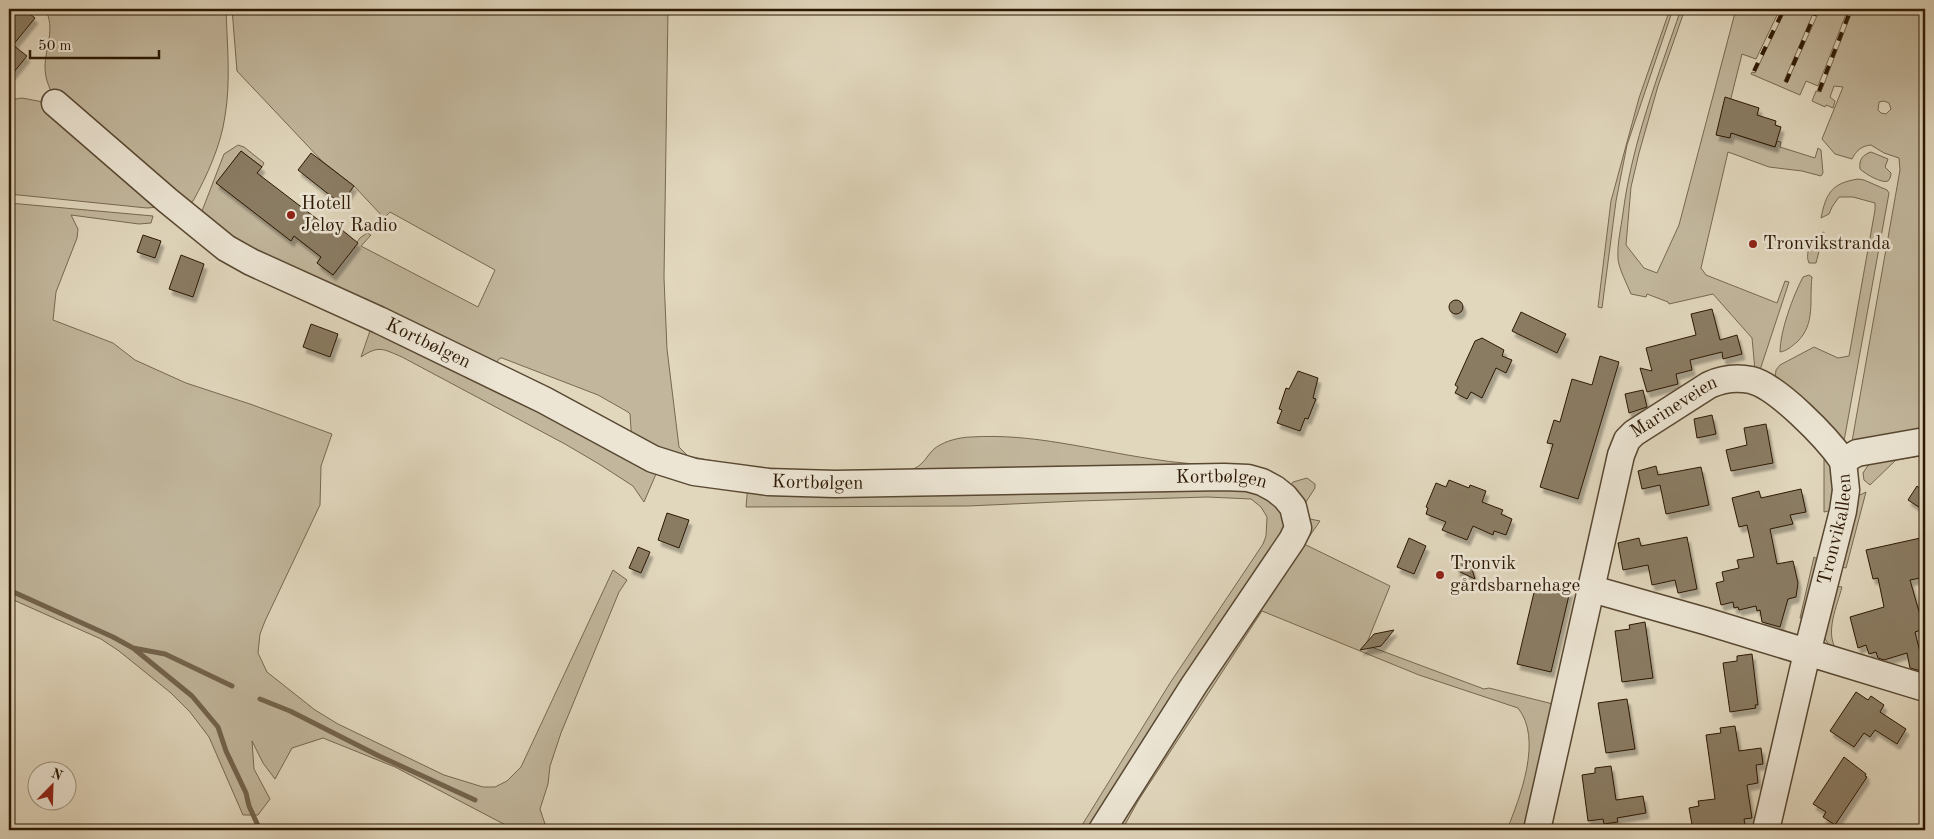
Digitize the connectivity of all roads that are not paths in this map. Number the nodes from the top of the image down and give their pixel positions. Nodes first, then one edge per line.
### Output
1 (55, 103) dead end
2 (1925, 441) edge
3 (1843, 461) junction
4 (1592, 589) junction
5 (1807, 653) junction
6 (1925, 688) edge
7 (1102, 830) edge
8 (1536, 830) edge
9 (1766, 830) edge

1 - 7 street, Kortbølgen
2 - 3 street, Tronvikalleen
3 - 4 street, Marineveien
3 - 5 street, Tronvikalleen
4 - 5 street
4 - 8 street, Marineveien
5 - 6 street
5 - 9 street, Tronvikalleen

